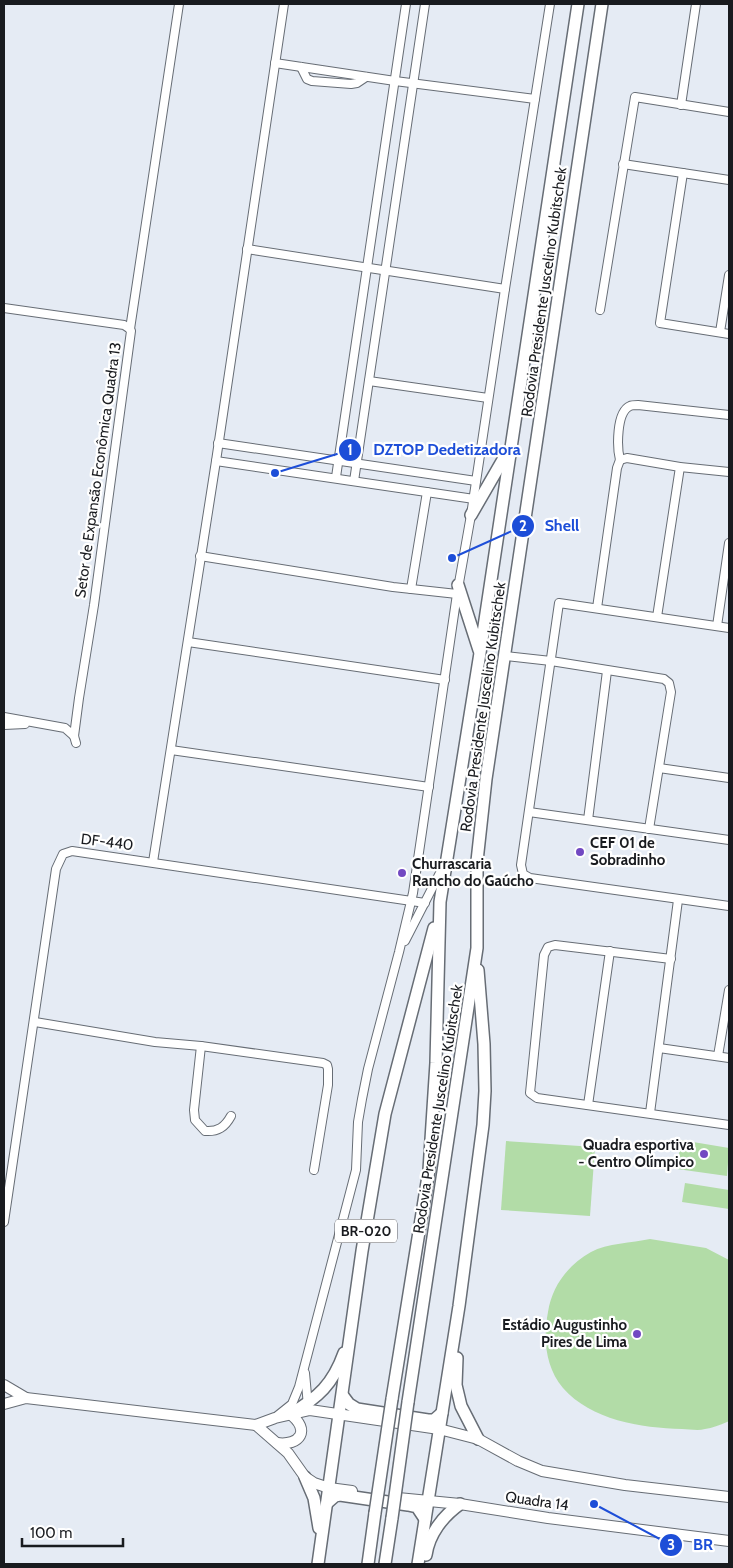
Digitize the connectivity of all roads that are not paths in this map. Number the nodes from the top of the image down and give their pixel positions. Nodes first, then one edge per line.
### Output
1 (180, 4) edge
2 (284, 4) edge
3 (406, 4) edge
4 (425, 4) edge
5 (550, 4) edge
6 (578, 4) edge
7 (602, 4) edge
8 (696, 4) edge
9 (276, 63) junction
10 (301, 66) junction
11 (366, 76) junction
12 (395, 81) junction
13 (412, 84) junction
14 (535, 99) junction
15 (681, 105) junction
16 (729, 112) edge
17 (624, 164) junction
18 (683, 173) junction
19 (729, 180) edge
20 (248, 249) junction
21 (366, 267) junction
22 (385, 270) junction
23 (729, 275) edge
24 (504, 289) junction
25 (4, 308) edge
26 (600, 310) dead end
27 (130, 329) junction
28 (720, 332) junction
29 (729, 334) edge
30 (369, 381) junction
31 (488, 398) junction
32 (729, 415) edge
33 (218, 443) junction
34 (511, 445) junction
35 (620, 460) junction
36 (216, 461) junction
37 (339, 461) junction
38 (356, 464) junction
39 (680, 467) junction
40 (729, 472) edge
41 (336, 478) junction
42 (476, 480) junction
43 (354, 481) junction
44 (427, 492) junction
45 (474, 499) junction
46 (471, 515) junction
47 (729, 543) edge
48 (200, 556) junction
49 (728, 565) edge
50 (411, 589) junction
51 (458, 589) junction
52 (597, 608) junction
53 (657, 617) junction
54 (717, 626) junction
55 (729, 628) edge
56 (188, 642) junction
57 (480, 654) junction
58 (505, 656) junction
59 (551, 661) junction
60 (607, 670) junction
61 (445, 680) junction
62 (4, 717) edge
63 (34, 723) junction
64 (4, 725) edge
65 (172, 750) junction
66 (658, 768) junction
67 (729, 778) edge
68 (429, 787) junction
69 (529, 812) junction
70 (588, 820) junction
71 (649, 829) junction
72 (729, 840) edge
73 (448, 859) junction
74 (153, 862) junction
75 (678, 900) junction
76 (411, 901) junction
77 (440, 902) junction
78 (424, 903) junction
79 (729, 906) edge
80 (477, 948) junction
81 (610, 951) junction
82 (399, 952) junction
83 (671, 959) junction
84 (729, 990) edge
85 (35, 1022) junction
86 (201, 1046) junction
87 (658, 1048) junction
88 (718, 1056) junction
89 (729, 1058) edge
90 (588, 1105) junction
91 (650, 1113) junction
92 (231, 1116) dead end
93 (729, 1125) edge
94 (314, 1170) dead end
95 (4, 1222) edge
96 (458, 1306) junction
97 (352, 1331) junction
98 (305, 1363) junction
99 (4, 1385) edge
100 (343, 1396) junction
101 (26, 1398) junction
102 (4, 1404) edge
103 (309, 1407) junction
104 (442, 1413) junction
105 (290, 1414) junction
106 (340, 1415) junction
107 (275, 1418) junction
108 (256, 1425) junction
109 (439, 1429) junction
110 (478, 1439) junction
111 (277, 1443) junction
112 (331, 1475) junction
113 (305, 1477) junction
114 (329, 1488) junction
115 (342, 1490) junction
116 (729, 1497) edge
117 (428, 1502) junction
118 (327, 1503) junction
119 (460, 1504) junction
120 (425, 1519) junction
121 (729, 1541) edge
122 (321, 1543) junction
123 (318, 1564) edge
124 (368, 1564) edge
125 (385, 1564) edge
126 (418, 1564) edge
127 (424, 1564) edge

1 - 27 street
2 - 9 street
3 - 12 street
4 - 13 street
5 - 14 street
6 - 34 highway, Rodovia Presidente Juscelino Kubitschek / BR-020
7 - 58 highway, Rodovia Presidente Juscelino Kubitschek
8 - 15 street
9 - 10 street
9 - 20 street
10 - 11 street
10 - 11 street
11 - 12 street
12 - 13 street
12 - 21 street
13 - 14 street
13 - 22 street
14 - 24 street
15 - 16 street
15 - 17 street
17 - 18 street
17 - 26 street
18 - 19 street
18 - 28 street
20 - 21 street
20 - 33 street
21 - 22 street
21 - 37 street
22 - 24 street
22 - 30 street
23 - 28 street
24 - 31 street
25 - 27 street, Setor de Expansão Econômica Quadra 13
27 - 63 street, Setor de Expansão Econômica Quadra 13
28 - 29 street
30 - 31 street
30 - 38 street
31 - 42 street
32 - 35 street
33 - 36 street
33 - 37 street
34 - 46 highway
34 - 57 highway, Rodovia Presidente Juscelino Kubitschek / BR-020
35 - 39 street
35 - 52 street
36 - 41 street
36 - 48 street
37 - 38 street
37 - 41 street
38 - 42 street
38 - 43 street
39 - 40 street
39 - 53 street
41 - 43 street
42 - 45 street
43 - 44 street
44 - 45 street
44 - 50 street
45 - 46 street
46 - 51 street
47 - 49 street
48 - 50 street
48 - 56 street
49 - 54 street
50 - 51 street
51 - 57 highway
51 - 61 street
52 - 53 street
52 - 59 street
53 - 54 street
54 - 55 street
56 - 61 street
56 - 65 street
57 - 73 highway, Rodovia Presidente Juscelino Kubitschek / BR-020
58 - 59 street
58 - 80 highway, Rodovia Presidente Juscelino Kubitschek
59 - 60 street
59 - 69 street
60 - 66 street
60 - 70 street
61 - 68 street
62 - 63 street
63 - 64 street
65 - 68 street
65 - 74 street
66 - 67 street
66 - 71 street
68 - 76 street
69 - 70 street
69 - 75 street
70 - 71 street
71 - 72 street
73 - 77 highway, Rodovia Presidente Juscelino Kubitschek / BR-020
73 - 78 street
74 - 76 street, DF-440
74 - 85 street, DF-440 / DF-440
75 - 79 street
75 - 83 street
76 - 78 street, DF-440
76 - 82 street
77 - 97 highway, BR-020
77 - 124 highway, Rodovia Presidente Juscelino Kubitschek / BR-020, bridge
78 - 82 street
80 - 96 highway
80 - 125 highway, Rodovia Presidente Juscelino Kubitschek, bridge
81 - 83 street
81 - 90 street
81 - 90 street
82 - 98 street
83 - 87 street
84 - 88 street
85 - 86 street
85 - 95 street, DF-440
86 - 92 street
86 - 94 street
87 - 88 street
87 - 91 street
88 - 89 street
90 - 91 street
91 - 93 street
96 - 104 highway
96 - 110 highway
97 - 100 highway, BR-020
97 - 103 highway
98 - 103 street
98 - 107 street
99 - 101 main road
100 - 104 highway
100 - 106 highway, BR-020
101 - 102 main road
101 - 108 main road
103 - 105 highway
103 - 106 main road
104 - 109 highway
105 - 107 main road
105 - 111 main road
106 - 109 main road
106 - 112 highway, BR-020
107 - 108 main road
108 - 111 main road
109 - 110 main road
109 - 117 highway
110 - 116 main road
111 - 113 main road
112 - 114 highway, BR-020
112 - 115 highway
113 - 114 main road, Quadra 14
113 - 122 highway
114 - 115 main road, Quadra 14
114 - 118 highway, BR-020
115 - 117 main road, Quadra 14
117 - 119 main road, Quadra 14
117 - 120 highway
118 - 120 highway
118 - 122 highway, BR-020
119 - 121 main road, Quadra 14
119 - 127 highway
120 - 126 highway
122 - 123 highway, BR-020

